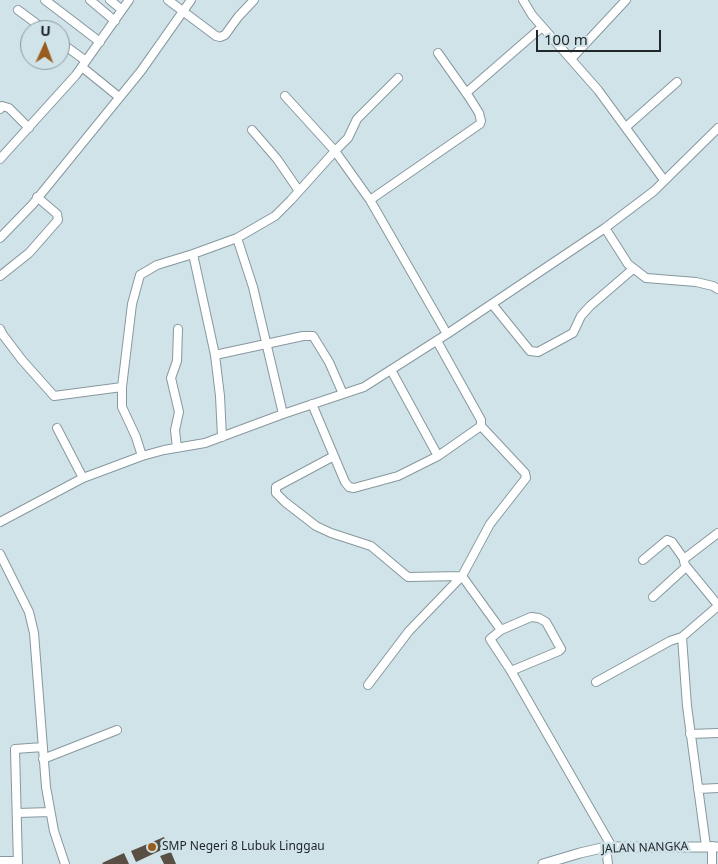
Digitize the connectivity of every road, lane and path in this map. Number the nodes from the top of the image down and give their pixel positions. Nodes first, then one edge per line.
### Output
1 (45, 0) edge
2 (90, 0) edge
3 (110, 0) edge
4 (129, 0) edge
5 (168, 0) edge
6 (191, 0) edge
7 (254, 0) edge
8 (523, 0) edge
9 (626, 0) edge
10 (18, 10) dead end
11 (122, 10) junction
12 (183, 11) junction
13 (32, 20) edge
14 (115, 21) junction
15 (542, 27) junction
16 (100, 42) junction
17 (70, 51) edge
18 (438, 53) dead end
19 (571, 59) junction
20 (84, 64) junction
21 (398, 78) dead end
22 (677, 82) dead end
23 (466, 93) junction
24 (285, 96) dead end
25 (119, 97) junction
26 (0, 109) edge
27 (626, 127) junction
28 (29, 128) junction
29 (718, 128) edge
30 (252, 130) dead end
31 (335, 151) junction
32 (0, 159) edge
33 (664, 180) junction
34 (299, 191) junction
35 (38, 197) junction
36 (370, 200) junction
37 (604, 228) junction
38 (0, 238) edge
39 (237, 238) junction
40 (193, 254) junction
41 (633, 269) junction
42 (0, 276) edge
43 (718, 289) edge
44 (492, 304) junction
45 (178, 329) dead end
46 (1, 333) edge
47 (448, 334) junction
48 (437, 341) junction
49 (266, 345) junction
50 (215, 355) junction
51 (391, 370) junction
52 (122, 387) junction
53 (343, 394) junction
54 (312, 404) junction
55 (282, 414) junction
56 (481, 426) junction
57 (57, 428) dead end
58 (222, 437) junction
59 (177, 448) junction
60 (142, 456) junction
61 (334, 456) junction
62 (438, 456) junction
63 (83, 478) junction
64 (0, 522) edge
65 (718, 533) edge
66 (0, 554) edge
67 (643, 560) dead end
68 (685, 563) junction
69 (462, 576) junction
70 (653, 597) dead end
71 (718, 606) edge
72 (501, 630) junction
73 (682, 637) junction
74 (511, 671) junction
75 (596, 682) dead end
76 (368, 685) dead end
77 (117, 730) dead end
78 (718, 733) edge
79 (690, 734) junction
80 (42, 747) junction
81 (43, 759) junction
82 (718, 788) edge
83 (698, 789) junction
84 (50, 812) junction
85 (18, 813) junction
86 (609, 847) junction
87 (712, 847) edge
88 (0, 861) edge
89 (17, 863) edge
90 (65, 864) edge
91 (544, 864) edge
92 (608, 864) edge
93 (712, 864) edge

1 - 16 street
2 - 14 street
3 - 11 street
4 - 11 street
5 - 12 street
6 - 12 street
7 - 12 street
8 - 15 street
9 - 19 street
10 - 13 street
11 - 14 street
12 - 25 street
14 - 16 street
15 - 19 street
15 - 23 street
16 - 20 street
17 - 20 street
18 - 23 street
19 - 27 street
20 - 25 street
20 - 28 street
21 - 31 street
22 - 27 street
23 - 36 street
24 - 31 street
25 - 35 street
26 - 28 street
27 - 33 street
28 - 32 street
29 - 33 street
30 - 34 street
31 - 34 street
31 - 36 street
33 - 37 street
34 - 39 street
35 - 38 street
35 - 42 street
36 - 47 street
37 - 41 street
37 - 44 street
39 - 40 street
39 - 49 street
40 - 50 street
40 - 52 street
41 - 43 street
41 - 44 street
44 - 47 street
45 - 59 street
46 - 52 street
47 - 48 street
48 - 51 street
48 - 56 street
49 - 50 street
49 - 53 street
49 - 55 street
50 - 58 street
51 - 53 street
51 - 62 street
52 - 60 street
53 - 54 street
54 - 55 street
54 - 61 street
55 - 58 street
56 - 62 street
56 - 69 street
57 - 63 street
58 - 59 street
59 - 60 street
60 - 63 street
61 - 62 street
61 - 69 street
63 - 64 street
65 - 68 street
66 - 80 street
67 - 68 street
68 - 70 street
68 - 71 street
69 - 72 street
69 - 76 street
71 - 73 street
72 - 74 street
72 - 74 street
73 - 75 street
73 - 79 street
74 - 86 street
77 - 81 street
78 - 79 street
79 - 83 street
80 - 81 street
80 - 85 street
81 - 84 street
82 - 83 street
83 - 87 street
84 - 85 street
84 - 90 street
85 - 89 street
86 - 87 street, JALAN NANGKA
86 - 91 street, JALAN NANGKA
86 - 92 street
87 - 93 street
88 - 89 street

